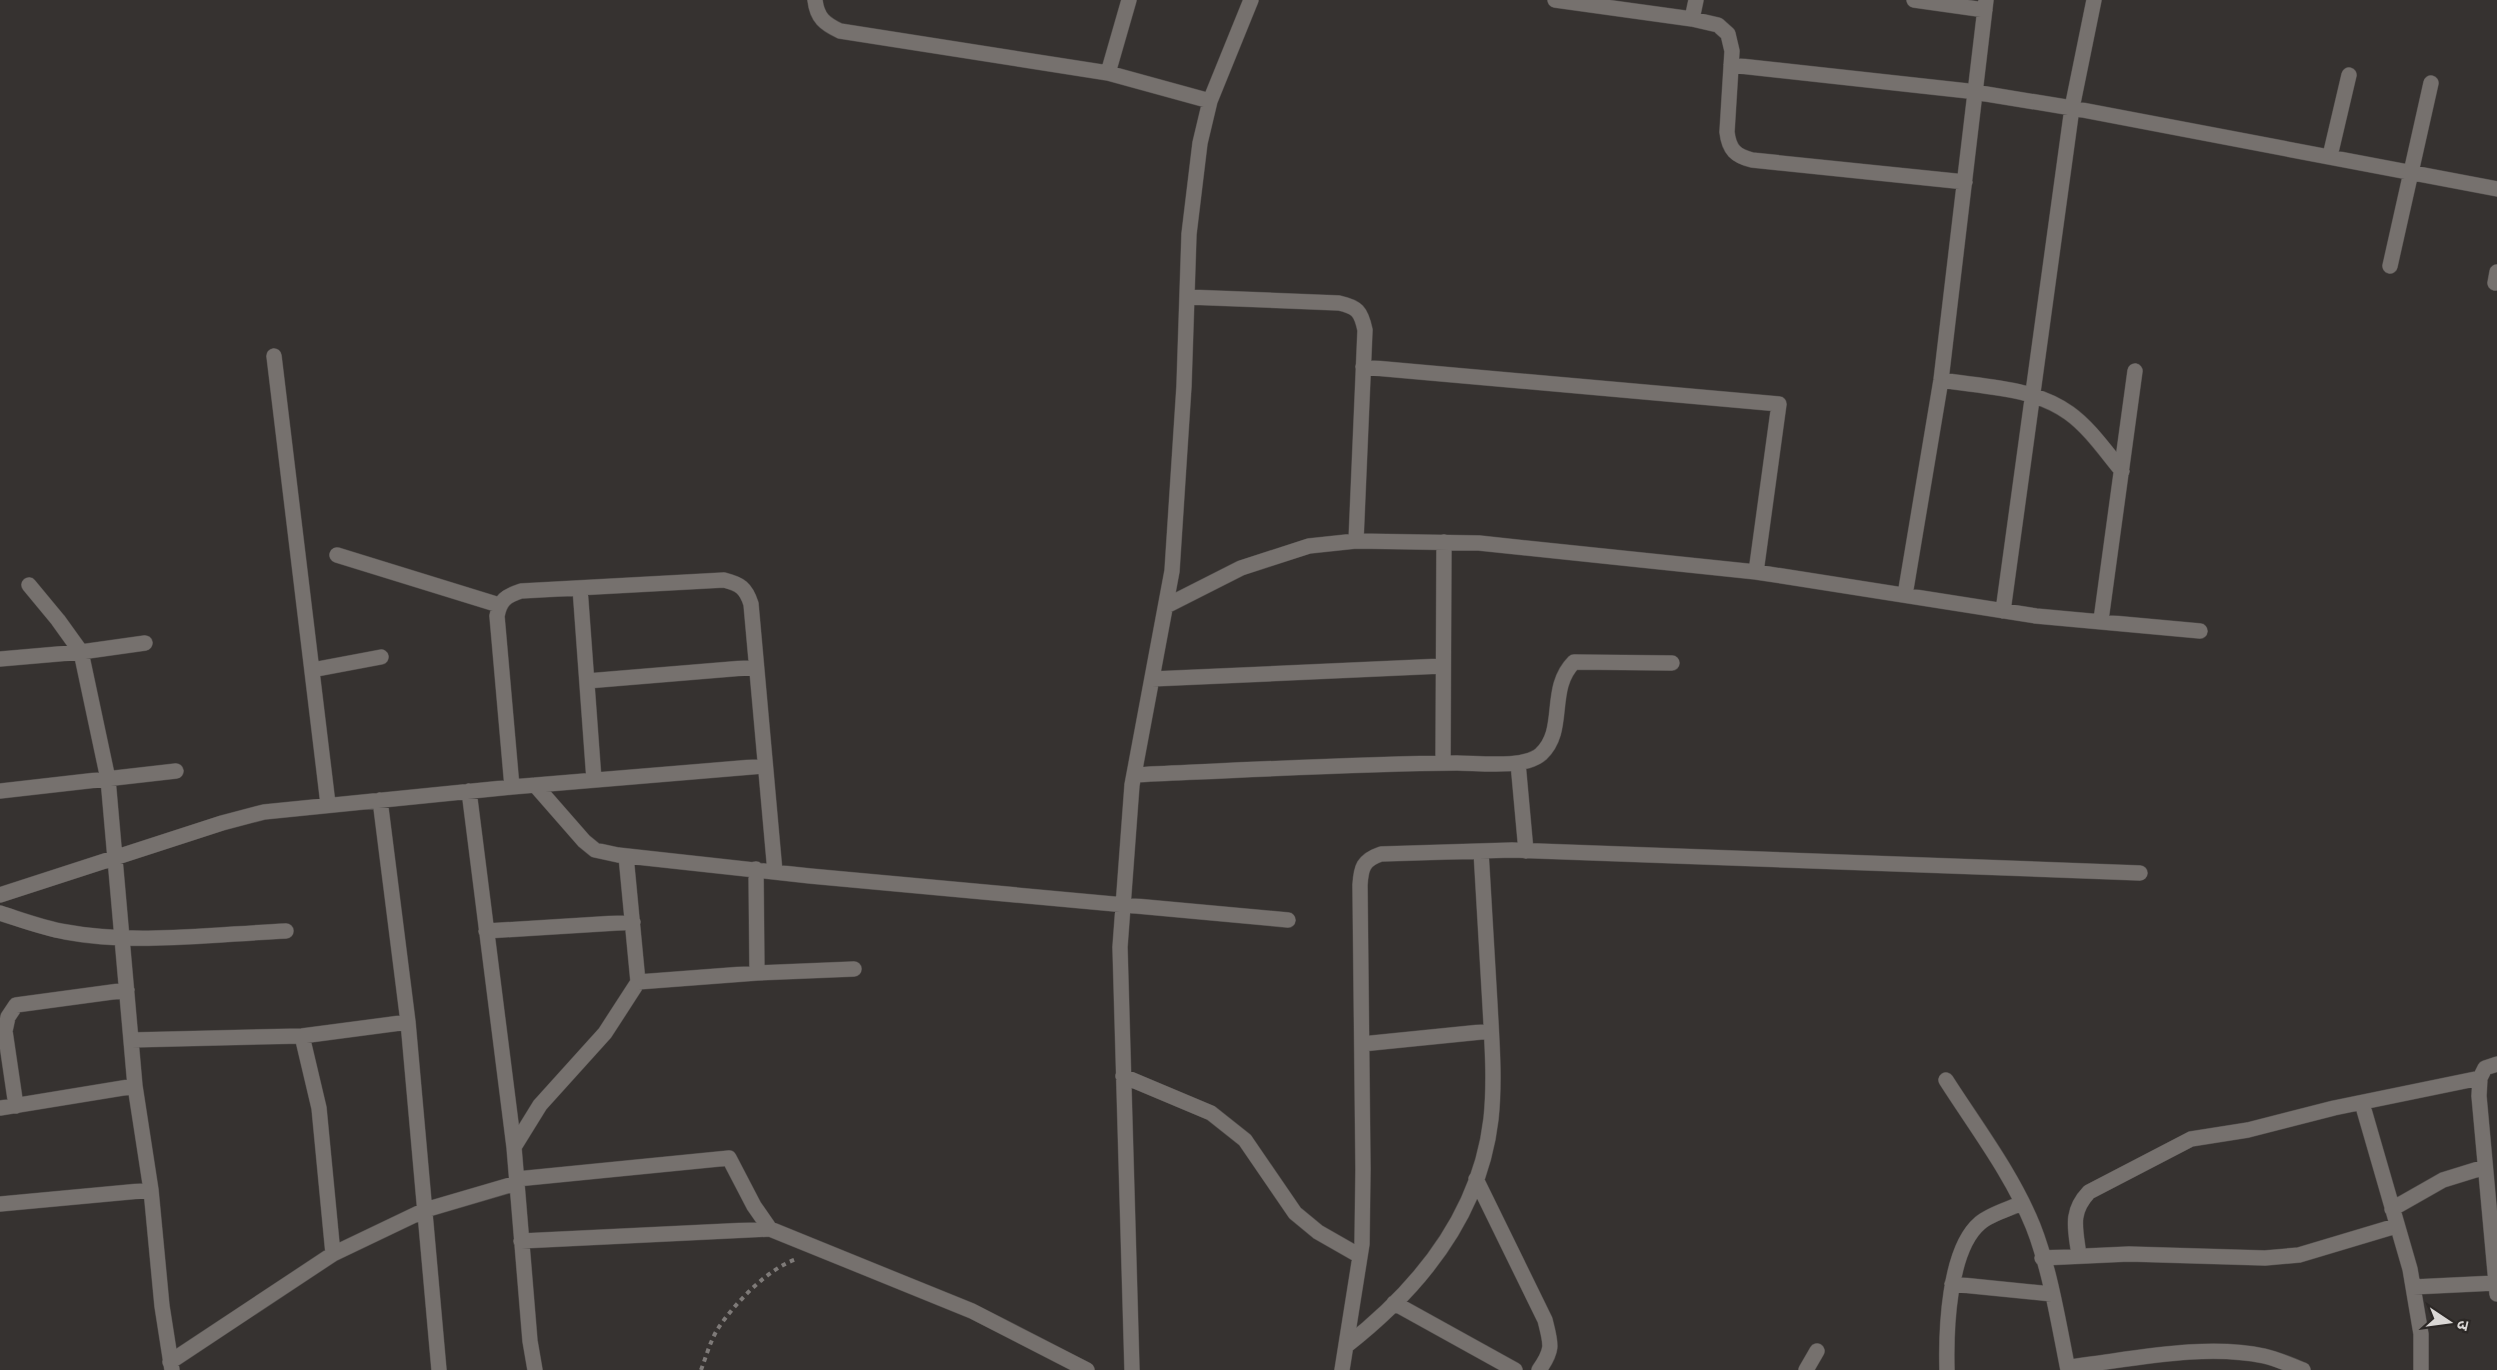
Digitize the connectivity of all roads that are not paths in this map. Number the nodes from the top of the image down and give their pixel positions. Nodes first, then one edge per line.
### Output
1 (815, 0) edge
2 (1129, 0) edge
3 (1251, 0) edge
4 (1556, 0) edge
5 (1695, 0) edge
6 (1914, 0) edge
7 (2094, 0) edge
8 (1986, 5) edge
9 (1692, 19) junction
10 (1731, 65) junction
11 (1108, 73) junction
12 (2349, 75) dead end
13 (2431, 83) dead end
14 (1976, 93) junction
15 (1210, 101) junction
16 (2072, 108) junction
17 (2330, 156) junction
18 (2413, 172) junction
19 (1965, 182) junction
20 (2497, 189) edge
21 (2390, 266) dead end
22 (1187, 297) junction
23 (274, 356) dead end
24 (1363, 367) junction
25 (2135, 372) dead end
26 (1941, 380) junction
27 (2033, 394) junction
28 (2122, 471) junction
29 (1356, 541) junction
30 (1444, 542) junction
31 (337, 555) dead end
32 (1755, 572) junction
33 (29, 585) dead end
34 (580, 588) junction
35 (1905, 595) junction
36 (499, 605) junction
37 (1166, 606) junction
38 (2003, 611) junction
39 (2101, 620) junction
40 (2200, 631) dead end
41 (146, 643) dead end
42 (81, 652) junction
43 (381, 657) dead end
44 (0, 659) edge
45 (1672, 663) dead end
46 (1443, 666) junction
47 (756, 667) junction
48 (312, 670) junction
49 (1152, 679) junction
50 (587, 681) junction
51 (1443, 763) junction
52 (1518, 763) junction
53 (765, 766) junction
54 (176, 771) dead end
55 (1134, 775) junction
56 (108, 779) junction
57 (594, 780) junction
58 (536, 785) junction
59 (512, 787) junction
60 (0, 791) edge
61 (469, 791) junction
62 (380, 800) junction
63 (328, 804) junction
64 (1481, 851) junction
65 (1526, 851) junction
66 (626, 856) junction
67 (116, 857) junction
68 (756, 869) junction
69 (775, 872) junction
70 (2140, 873) dead end
71 (0, 895) edge
72 (1123, 906) junction
73 (0, 913) edge
74 (1288, 920) dead end
75 (633, 922) junction
76 (286, 931) dead end
77 (486, 931) junction
78 (123, 938) junction
79 (854, 969) dead end
80 (758, 973) junction
81 (638, 982) junction
82 (127, 990) junction
83 (408, 1022) junction
84 (1491, 1031) junction
85 (302, 1036) junction
86 (131, 1040) junction
87 (1362, 1044) junction
88 (2497, 1064) edge
89 (1123, 1076) junction
90 (2480, 1078) junction
91 (1946, 1080) dead end
92 (135, 1086) junction
93 (2362, 1103) junction
94 (16, 1106) junction
95 (0, 1108) edge
96 (514, 1147) junction
97 (2486, 1167) junction
98 (1476, 1179) junction
99 (517, 1181) junction
100 (151, 1190) junction
101 (2022, 1203) junction
102 (0, 1204) edge
103 (2392, 1209) junction
104 (425, 1210) junction
105 (2396, 1226) junction
106 (770, 1229) junction
107 (521, 1241) junction
108 (333, 1254) junction
109 (1360, 1256) junction
110 (2079, 1256) junction
111 (2042, 1258) junction
112 (1952, 1284) junction
113 (2413, 1287) junction
114 (2497, 1289) edge
115 (2052, 1294) junction
116 (1394, 1304) junction
117 (1346, 1346) junction
118 (1817, 1351) dead end
119 (2266, 1363) edge
120 (171, 1366) edge
121 (2068, 1368) edge
122 (439, 1370) edge
123 (535, 1370) edge
124 (1087, 1370) edge
125 (1132, 1370) edge
126 (1342, 1370) edge
127 (1515, 1370) edge
128 (1539, 1370) edge
129 (1806, 1370) edge
130 (1947, 1370) edge
131 (2303, 1370) edge
132 (2421, 1370) edge

1 - 11 street
2 - 11 street
3 - 15 street
4 - 9 street
5 - 9 street
6 - 8 street
7 - 16 street
8 - 14 street
9 - 10 street
10 - 14 street
10 - 19 street
11 - 15 street
12 - 17 street
13 - 18 street
14 - 16 street
14 - 19 street
15 - 22 street
16 - 17 street
16 - 27 street
17 - 18 street
18 - 20 street
18 - 21 street
19 - 26 street
22 - 24 street
22 - 37 street
23 - 48 street
24 - 29 street
24 - 32 street
25 - 28 street
26 - 27 street
26 - 35 street
27 - 28 street
27 - 38 street
28 - 39 street
29 - 30 street
29 - 37 street
30 - 32 street
30 - 46 street
31 - 36 street
32 - 35 street
33 - 42 street
34 - 36 street
34 - 47 street
34 - 50 street
35 - 38 street
36 - 59 street
37 - 49 street
38 - 39 street
39 - 40 street
41 - 42 street
42 - 44 street
42 - 56 street
43 - 48 street
45 - 52 street
46 - 49 street
46 - 51 street
47 - 50 street
47 - 53 street
48 - 63 street
49 - 55 street
50 - 57 street
51 - 52 street
51 - 55 street
52 - 65 street
53 - 57 street
53 - 69 street
54 - 56 street
55 - 72 street
56 - 60 street
56 - 67 street
57 - 58 street
58 - 59 street
58 - 66 street
59 - 61 street
61 - 62 street
61 - 77 street
62 - 63 street
62 - 83 street
63 - 67 street
64 - 65 street
64 - 84 street
64 - 87 street
65 - 70 street
66 - 68 street
66 - 75 street
67 - 71 street
67 - 78 street
68 - 69 street
68 - 80 street
69 - 72 street
72 - 74 street
72 - 89 street
73 - 78 street
75 - 77 street
75 - 81 street
76 - 78 street
77 - 96 street
78 - 82 street
79 - 80 street
80 - 81 street
81 - 96 street
82 - 86 street
82 - 94 street
83 - 85 street
83 - 104 street
84 - 87 street
84 - 98 street
85 - 86 street
85 - 108 street
86 - 92 street
87 - 109 street
88 - 90 street
89 - 109 street
89 - 125 street
90 - 93 street
90 - 97 street
91 - 101 street
92 - 94 street
92 - 100 street
93 - 103 street
93 - 110 street
94 - 95 street
96 - 99 street
97 - 103 street
97 - 114 street
98 - 116 street
98 - 128 street
99 - 104 street
99 - 106 street
99 - 107 street
100 - 102 street
100 - 120 street
101 - 111 street
101 - 112 street
103 - 105 street
104 - 108 street
104 - 122 street
105 - 110 street
105 - 113 street
106 - 107 street
106 - 124 street
107 - 123 street
108 - 120 street
109 - 117 street
110 - 111 street
111 - 115 street
112 - 115 street
112 - 130 street
113 - 114 street
113 - 132 street
115 - 121 street
116 - 117 street
116 - 127 street
117 - 126 street
118 - 129 street
119 - 121 street
119 - 131 street

